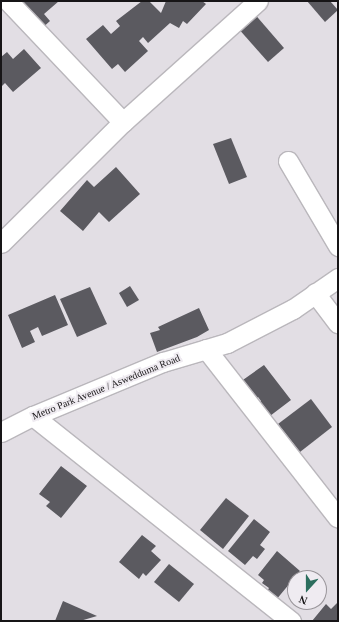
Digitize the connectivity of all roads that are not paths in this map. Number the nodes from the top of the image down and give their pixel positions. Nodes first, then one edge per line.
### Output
1 (8, 1) edge
2 (258, 1) edge
3 (123, 122) junction
4 (288, 161) dead end
5 (1, 243) edge
6 (338, 246) edge
7 (338, 278) edge
8 (315, 293) junction
9 (338, 323) edge
10 (206, 349) junction
11 (33, 416) junction
12 (1, 432) edge
13 (338, 518) edge
14 (291, 621) edge

1 - 3 street
2 - 3 street
3 - 5 street
4 - 6 street
7 - 8 street, Metro Park Avenue / Aswedduma Road
8 - 9 street
8 - 10 street, Metro Park Avenue / Aswedduma Road
10 - 11 street, Metro Park Avenue / Aswedduma Road
10 - 13 street
11 - 12 street, Metro Park Avenue / Aswedduma Road
11 - 14 street

